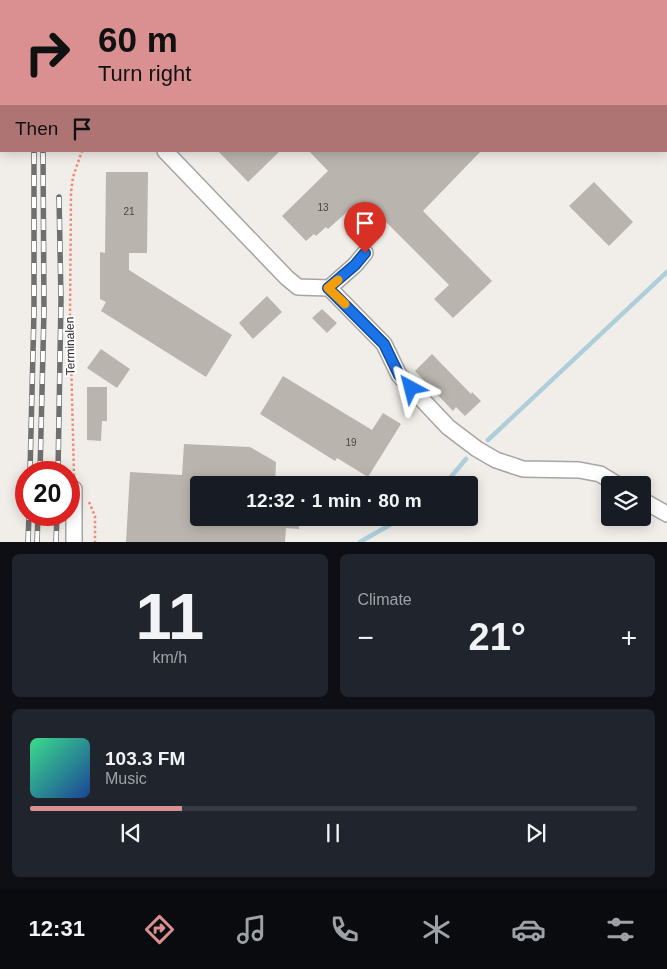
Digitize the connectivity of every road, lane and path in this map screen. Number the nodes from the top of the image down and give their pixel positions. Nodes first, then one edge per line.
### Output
1 (82, 152) edge
2 (166, 152) edge
3 (365, 253) dead end
4 (328, 288) junction
5 (73, 461) edge
6 (603, 476) edge
7 (651, 505) edge
8 (667, 514) edge
9 (74, 526) edge
10 (74, 542) edge

1 - 5 path, Terminalen
2 - 4 street
3 - 4 street
4 - 6 street
7 - 8 street
9 - 10 street

